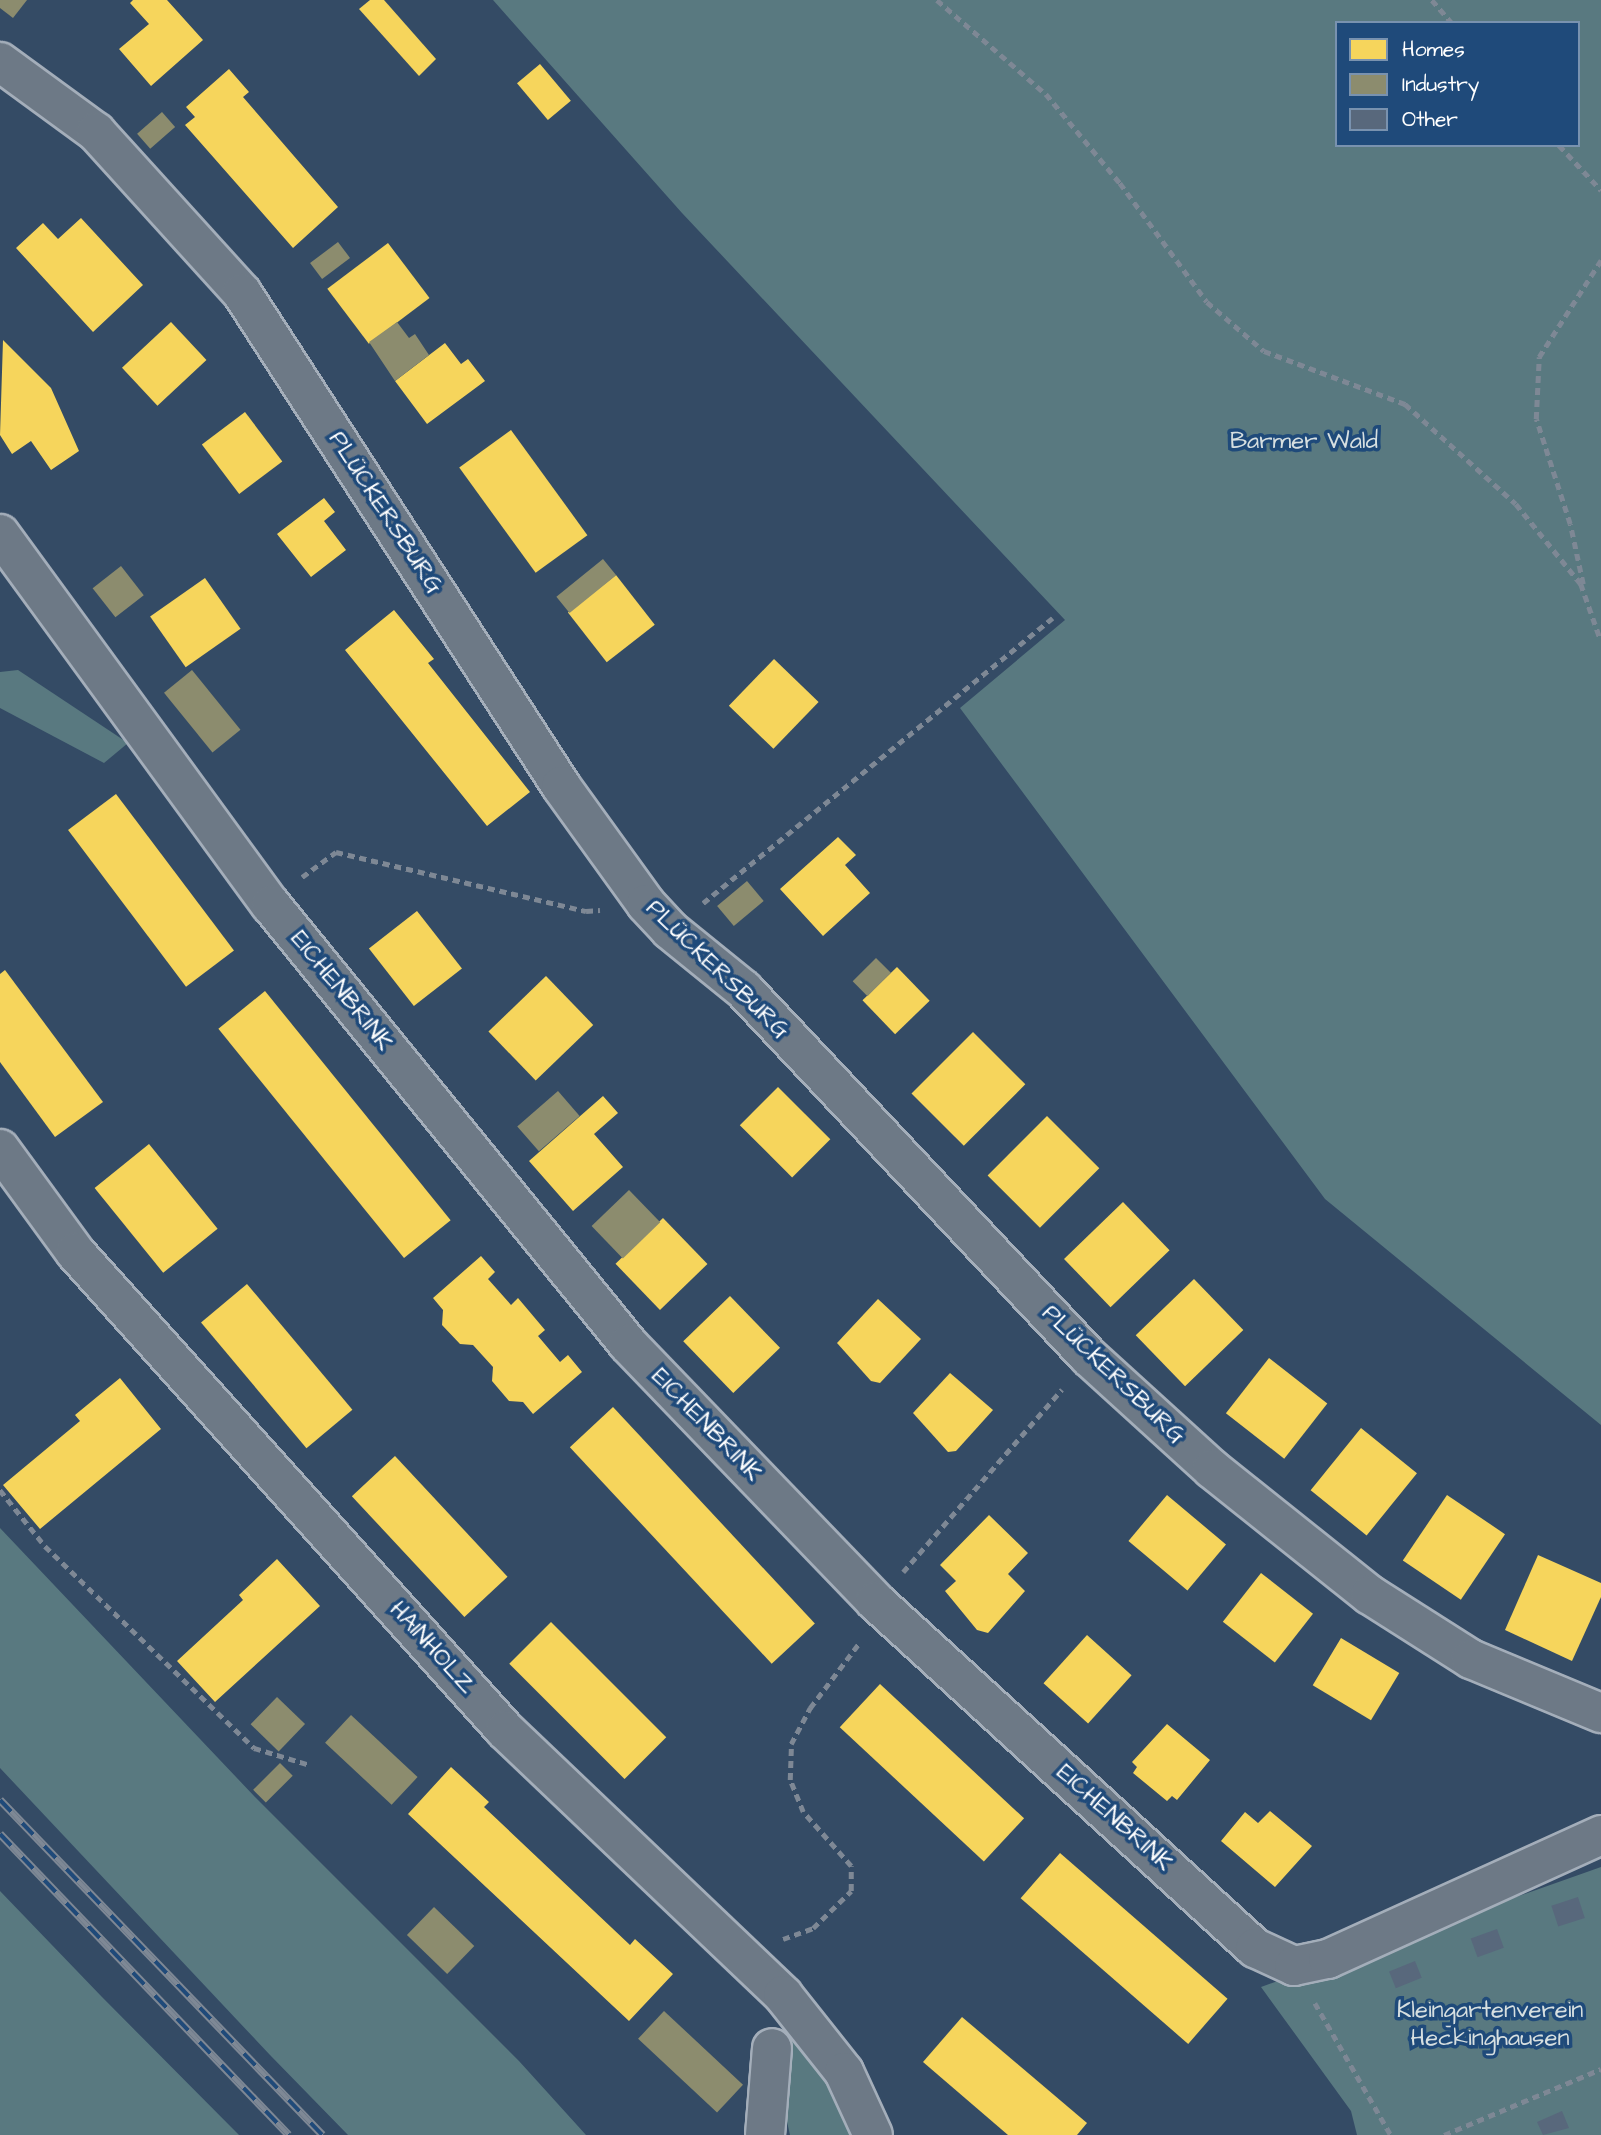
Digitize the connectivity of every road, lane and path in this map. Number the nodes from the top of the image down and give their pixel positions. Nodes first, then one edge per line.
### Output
1 (937, 0) edge
2 (1432, 0) edge
3 (1450, 21) edge
4 (0, 62) edge
5 (1561, 147) edge
6 (1601, 190) edge
7 (1601, 260) edge
8 (0, 534) edge
9 (1586, 599) junction
10 (1053, 618) dead end
11 (1601, 639) edge
12 (311, 869) dead end
13 (658, 917) junction
14 (0, 1149) edge
15 (1056, 1396) dead end
16 (0, 1490) edge
17 (904, 1571) dead end
18 (842, 1660) dead end
19 (1601, 1713) edge
20 (310, 1765) dead end
21 (1601, 1835) edge
22 (743, 1954) junction
23 (1294, 1966) junction
24 (772, 2048) dead end
25 (1601, 2069) edge
26 (765, 2135) edge
27 (873, 2135) edge
28 (1391, 2135) edge
29 (1444, 2135) edge

1 - 9 path
2 - 3 path
4 - 13 street, PLÜCKERSBURG
5 - 6 path
7 - 9 path
8 - 23 street, EICHENBRINK
9 - 11 path
10 - 13 path
12 - 13 path
13 - 19 street, PLÜCKERSBURG
14 - 22 street, HAINHOLZ
15 - 17 path
16 - 20 path
18 - 22 path
21 - 23 street
22 - 27 street, HAINHOLZ
23 - 28 path
24 - 26 street
25 - 29 path

